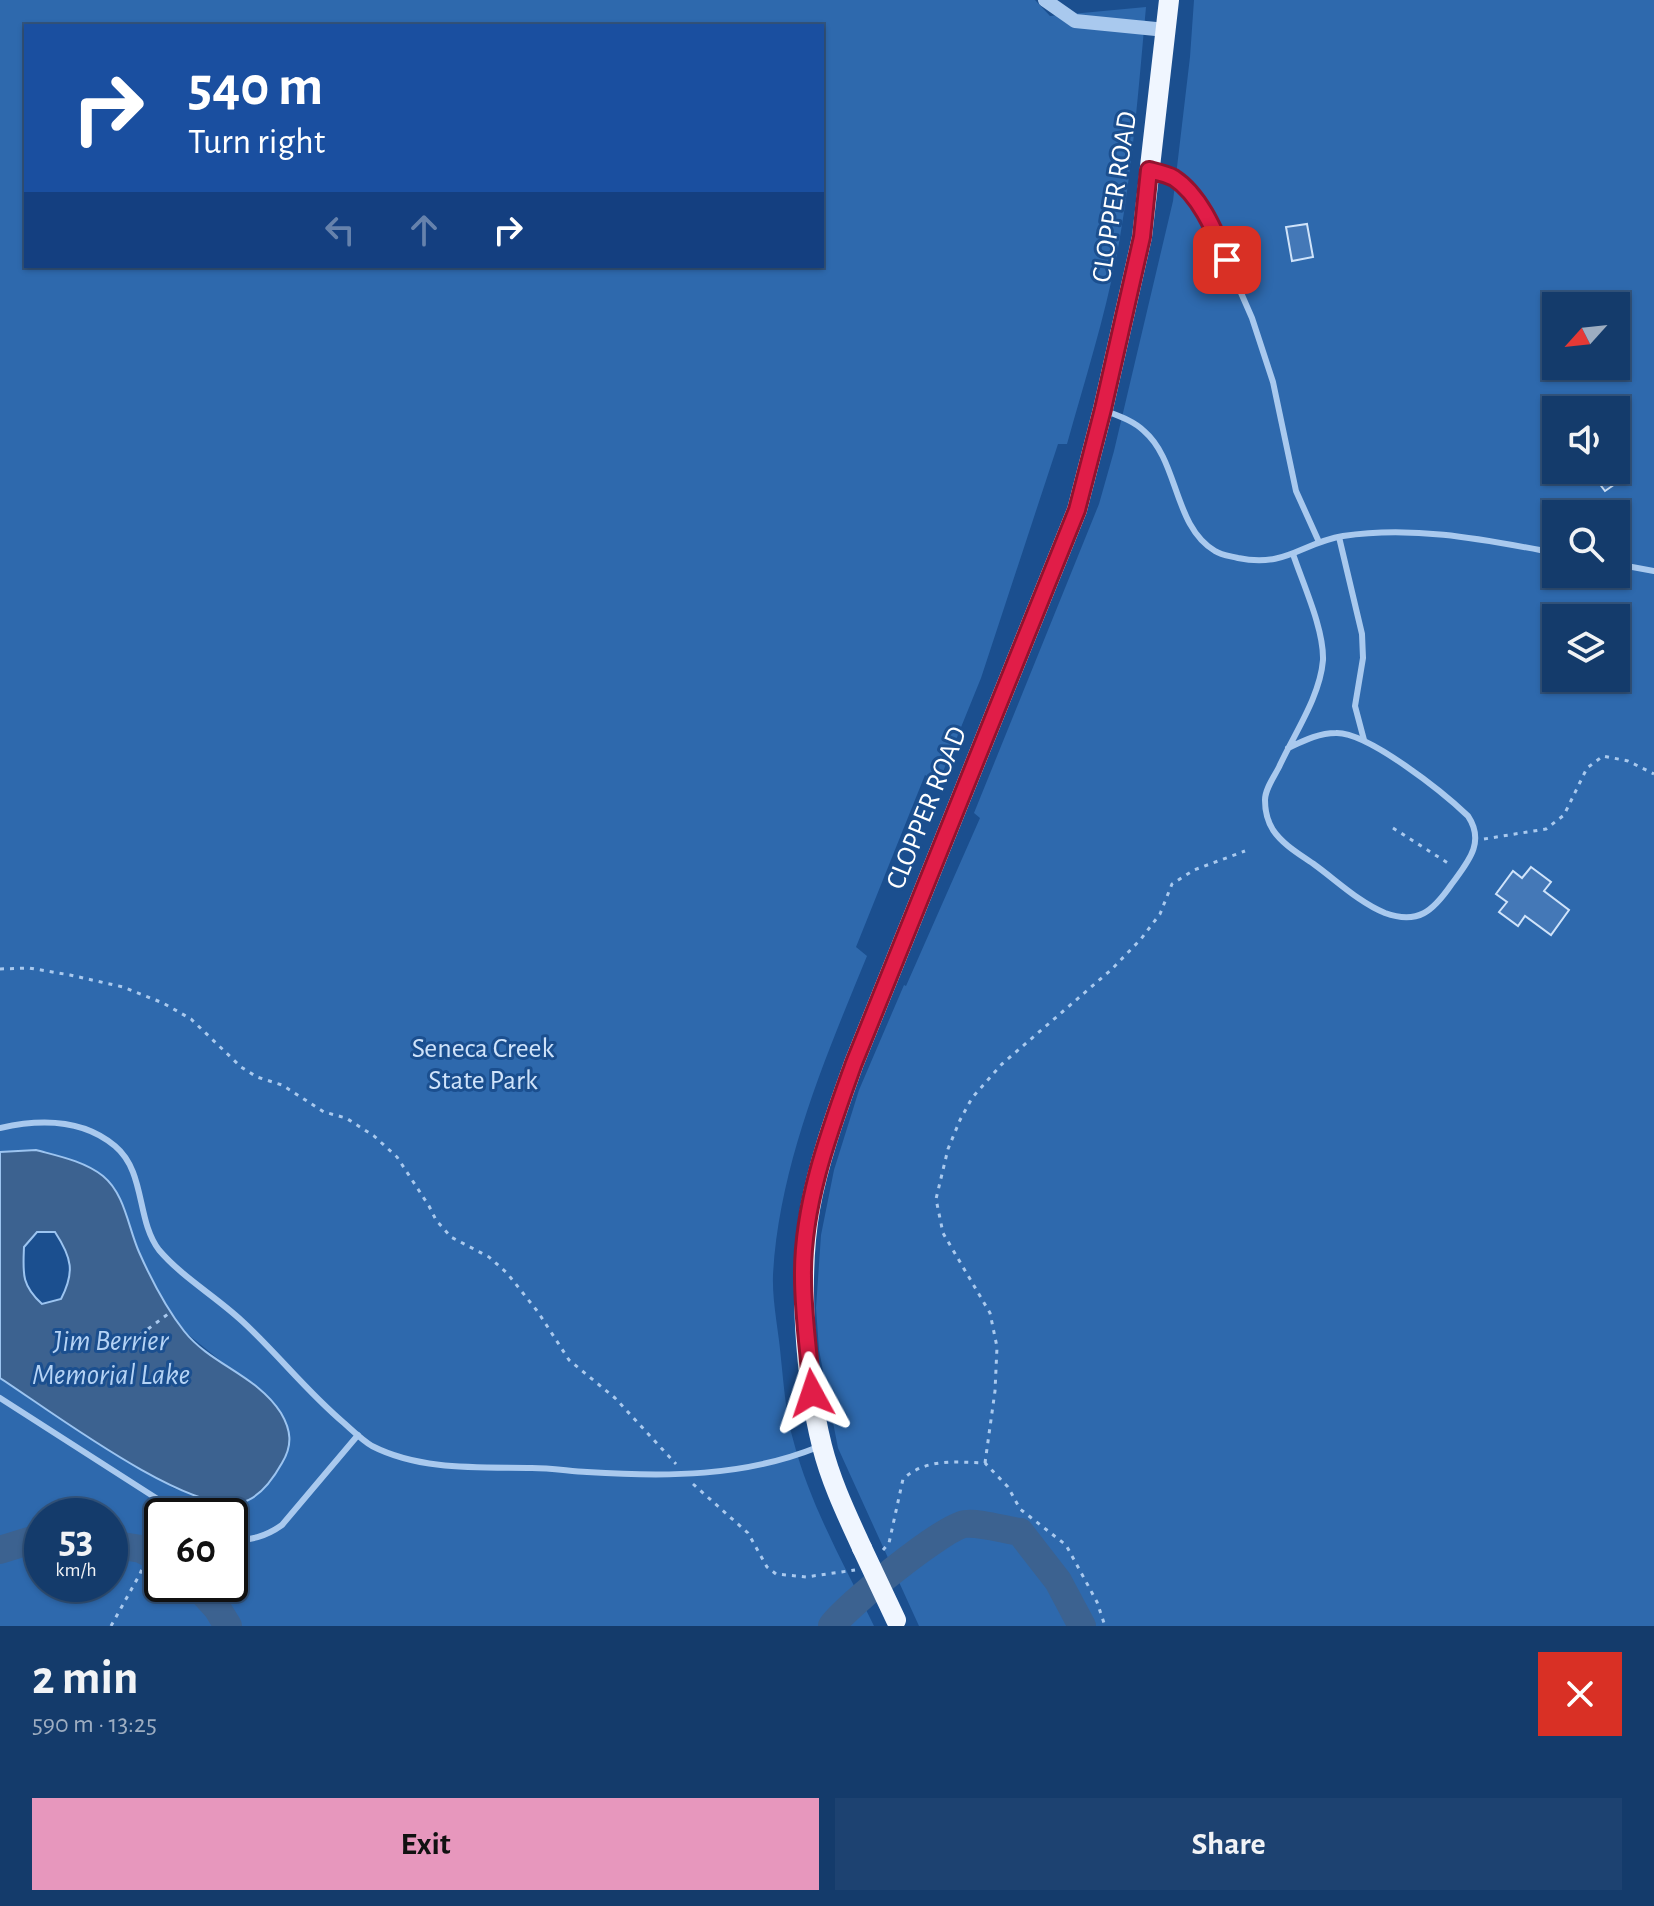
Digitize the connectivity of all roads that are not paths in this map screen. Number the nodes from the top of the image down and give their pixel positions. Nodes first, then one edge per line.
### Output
1 (1045, 0) edge
2 (1169, 0) edge
3 (1166, 30) junction
4 (1149, 170) junction
5 (1103, 409) junction
6 (1339, 537) junction
7 (1319, 542) junction
8 (1542, 551) edge
9 (1293, 554) junction
10 (1630, 567) edge
11 (1653, 571) edge
12 (1364, 740) junction
13 (1288, 748) junction
14 (0, 1128) edge
15 (0, 1398) edge
16 (358, 1435) junction
17 (822, 1446) junction
18 (156, 1498) edge
19 (248, 1538) edge
20 (897, 1623) edge

1 - 3 street
2 - 3 main road, CLOPPER ROAD
3 - 4 main road, CLOPPER ROAD
4 - 5 main road, CLOPPER ROAD
4 - 7 lane
5 - 9 lane
5 - 17 main road, CLOPPER ROAD
6 - 7 lane
6 - 8 lane
6 - 12 lane
7 - 9 lane
9 - 13 lane
10 - 11 lane
12 - 13 lane
12 - 13 lane
14 - 16 lane
15 - 18 lane
16 - 17 lane
16 - 19 lane
17 - 20 main road, CLOPPER ROAD, bridge

